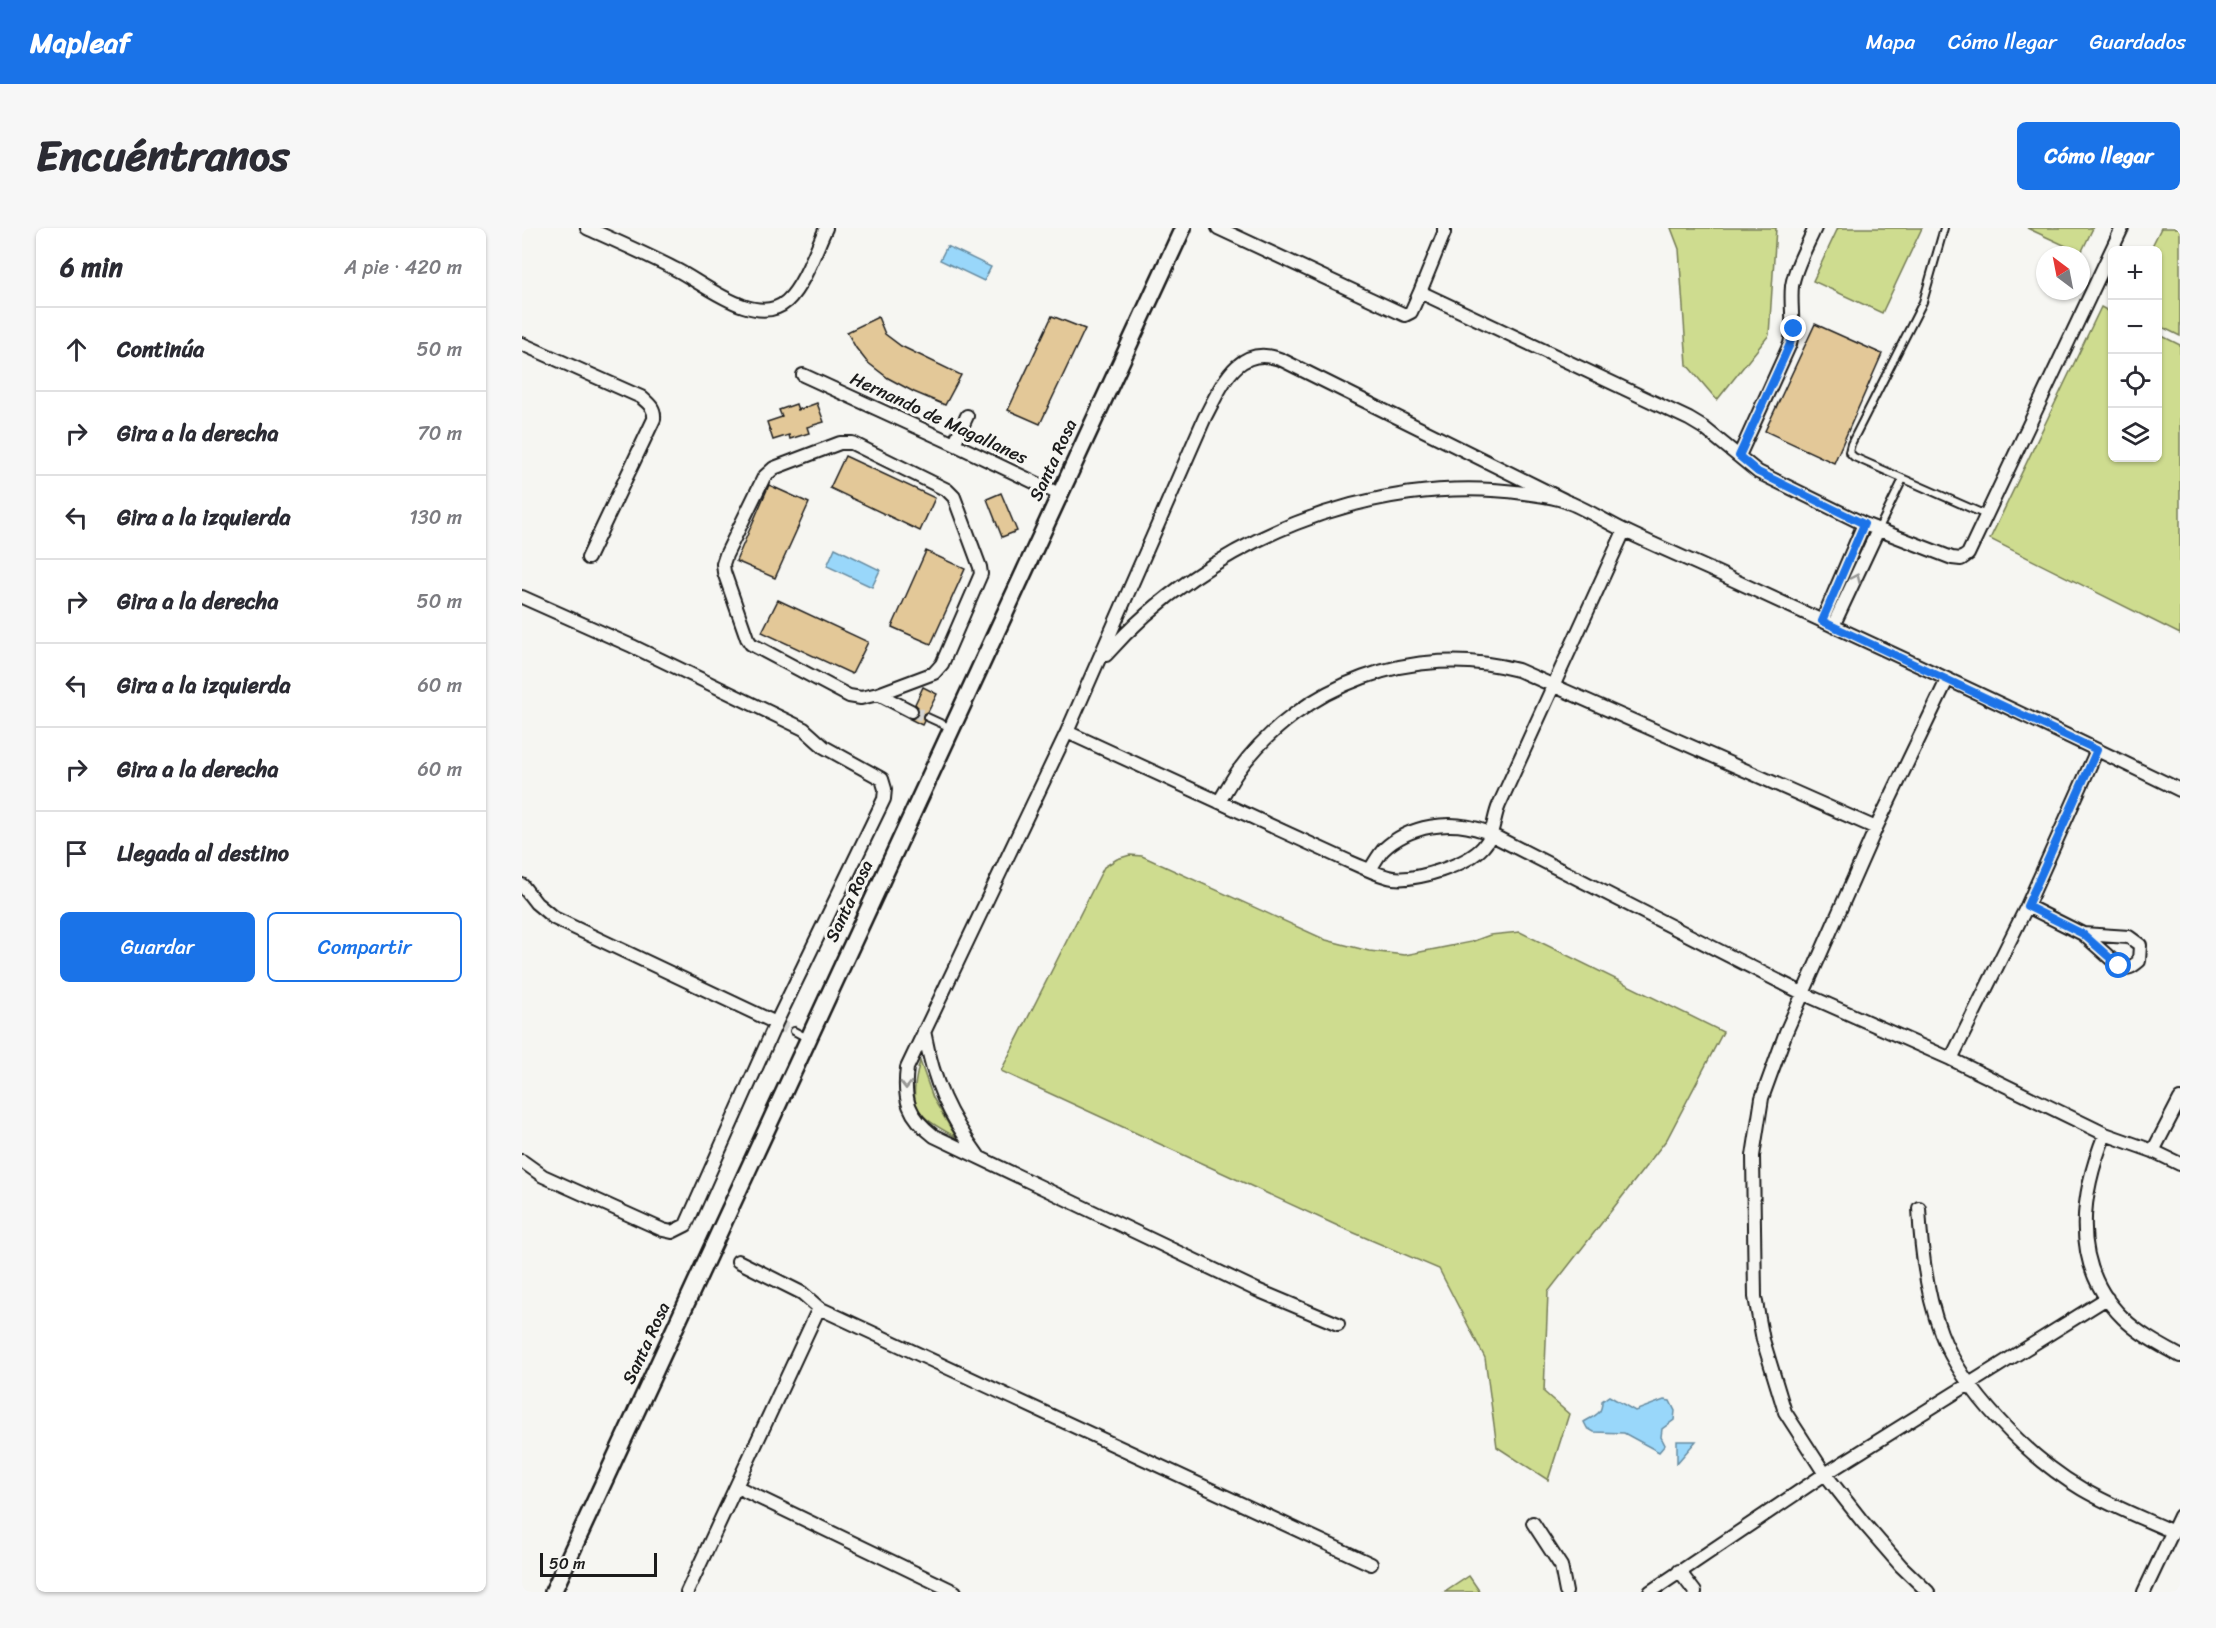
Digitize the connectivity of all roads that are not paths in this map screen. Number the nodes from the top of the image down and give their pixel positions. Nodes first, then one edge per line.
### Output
1 (587, 228) edge
2 (826, 228) edge
3 (1183, 228) edge
4 (1218, 228) edge
5 (1444, 228) edge
6 (1815, 228) edge
7 (1944, 228) edge
8 (2122, 228) edge
9 (1420, 292) junction
10 (522, 344) edge
11 (803, 375) dead end
12 (967, 416) dead end
13 (954, 444) junction
14 (1739, 456) junction
15 (1903, 479) junction
16 (1059, 494) junction
17 (1564, 500) junction
18 (1986, 515) junction
19 (1864, 524) junction
20 (1878, 530) junction
21 (1624, 531) junction
22 (588, 558) dead end
23 (522, 597) edge
24 (1827, 623) junction
25 (1097, 664) junction
26 (1947, 680) junction
27 (1553, 684) junction
28 (878, 694) junction
29 (911, 711) tunnel mouth
30 (927, 717) tunnel mouth
31 (952, 728) junction
32 (1066, 732) junction
33 (2097, 750) junction
34 (2180, 790) edge
35 (1219, 802) junction
36 (1876, 828) junction
37 (1491, 835) junction
38 (1370, 870) junction
39 (522, 885) edge
40 (522, 895) edge
41 (535, 901) junction
42 (2027, 906) junction
43 (2083, 934) dead end
44 (1802, 993) junction
45 (776, 1023) junction
46 (924, 1031) junction
47 (1951, 1059) junction
48 (2180, 1099) edge
49 (2105, 1134) junction
50 (2153, 1150) junction
51 (980, 1158) junction
52 (522, 1161) edge
53 (2180, 1164) edge
54 (528, 1172) edge
55 (1918, 1208) dead end
56 (738, 1261) dead end
57 (2107, 1298) junction
58 (819, 1308) junction
59 (1338, 1324) dead end
60 (2180, 1356) edge
61 (1970, 1384) junction
62 (1825, 1474) junction
63 (737, 1487) junction
64 (2180, 1516) edge
65 (1533, 1523) dead end
66 (2173, 1532) junction
67 (1371, 1564) dead end
68 (1679, 1571) junction
69 (552, 1592) edge
70 (687, 1592) edge
71 (955, 1592) edge
72 (1566, 1592) edge
73 (1650, 1592) edge
74 (1695, 1592) edge
75 (1928, 1592) edge
76 (2144, 1592) edge

1 - 2 street
3 - 16 street, Santa Rosa
4 - 9 street
5 - 9 street
6 - 14 street
7 - 15 lane
8 - 18 street
9 - 14 street
10 - 22 street
11 - 13 street, Hernando de Magallanes
12 - 13 street
13 - 16 street, Hernando de Magallanes
14 - 19 street
15 - 18 lane
15 - 20 lane
16 - 31 street, Santa Rosa
17 - 21 street
17 - 25 street
17 - 25 street
18 - 20 street
19 - 20 street
19 - 24 street
24 -> 20 street
21 - 24 street
21 - 27 street
23 - 45 street
24 - 26 street
25 - 32 street
26 - 33 street
26 - 36 street
27 - 35 street
27 - 36 street
27 - 37 street
28 - 28 street
28 - 29 street
30 - 31 lane
31 - 69 street, Santa Rosa
32 - 35 street
32 - 46 street
33 - 34 street
33 - 42 street
35 - 38 street
36 - 44 street
37 - 38 street
37 - 38 street
37 - 44 street
39 - 41 street
40 - 41 street
41 - 45 street
42 - 43 street
42 - 47 street
44 - 47 street
44 - 62 street
45 - 54 street
46 - 51 street
46 -> 51 street
47 - 49 street
48 - 50 street
49 - 50 street
49 - 57 street
50 - 53 street
51 - 59 street
52 - 54 street
55 - 61 street
56 - 58 street
57 - 60 street
57 - 61 street
58 - 63 street
58 - 67 street
61 - 62 street
61 - 66 street
62 - 68 street
62 - 75 street
63 - 70 street
63 - 71 street
64 - 66 street
65 - 72 street
66 - 76 street
68 - 73 street
68 - 74 street

